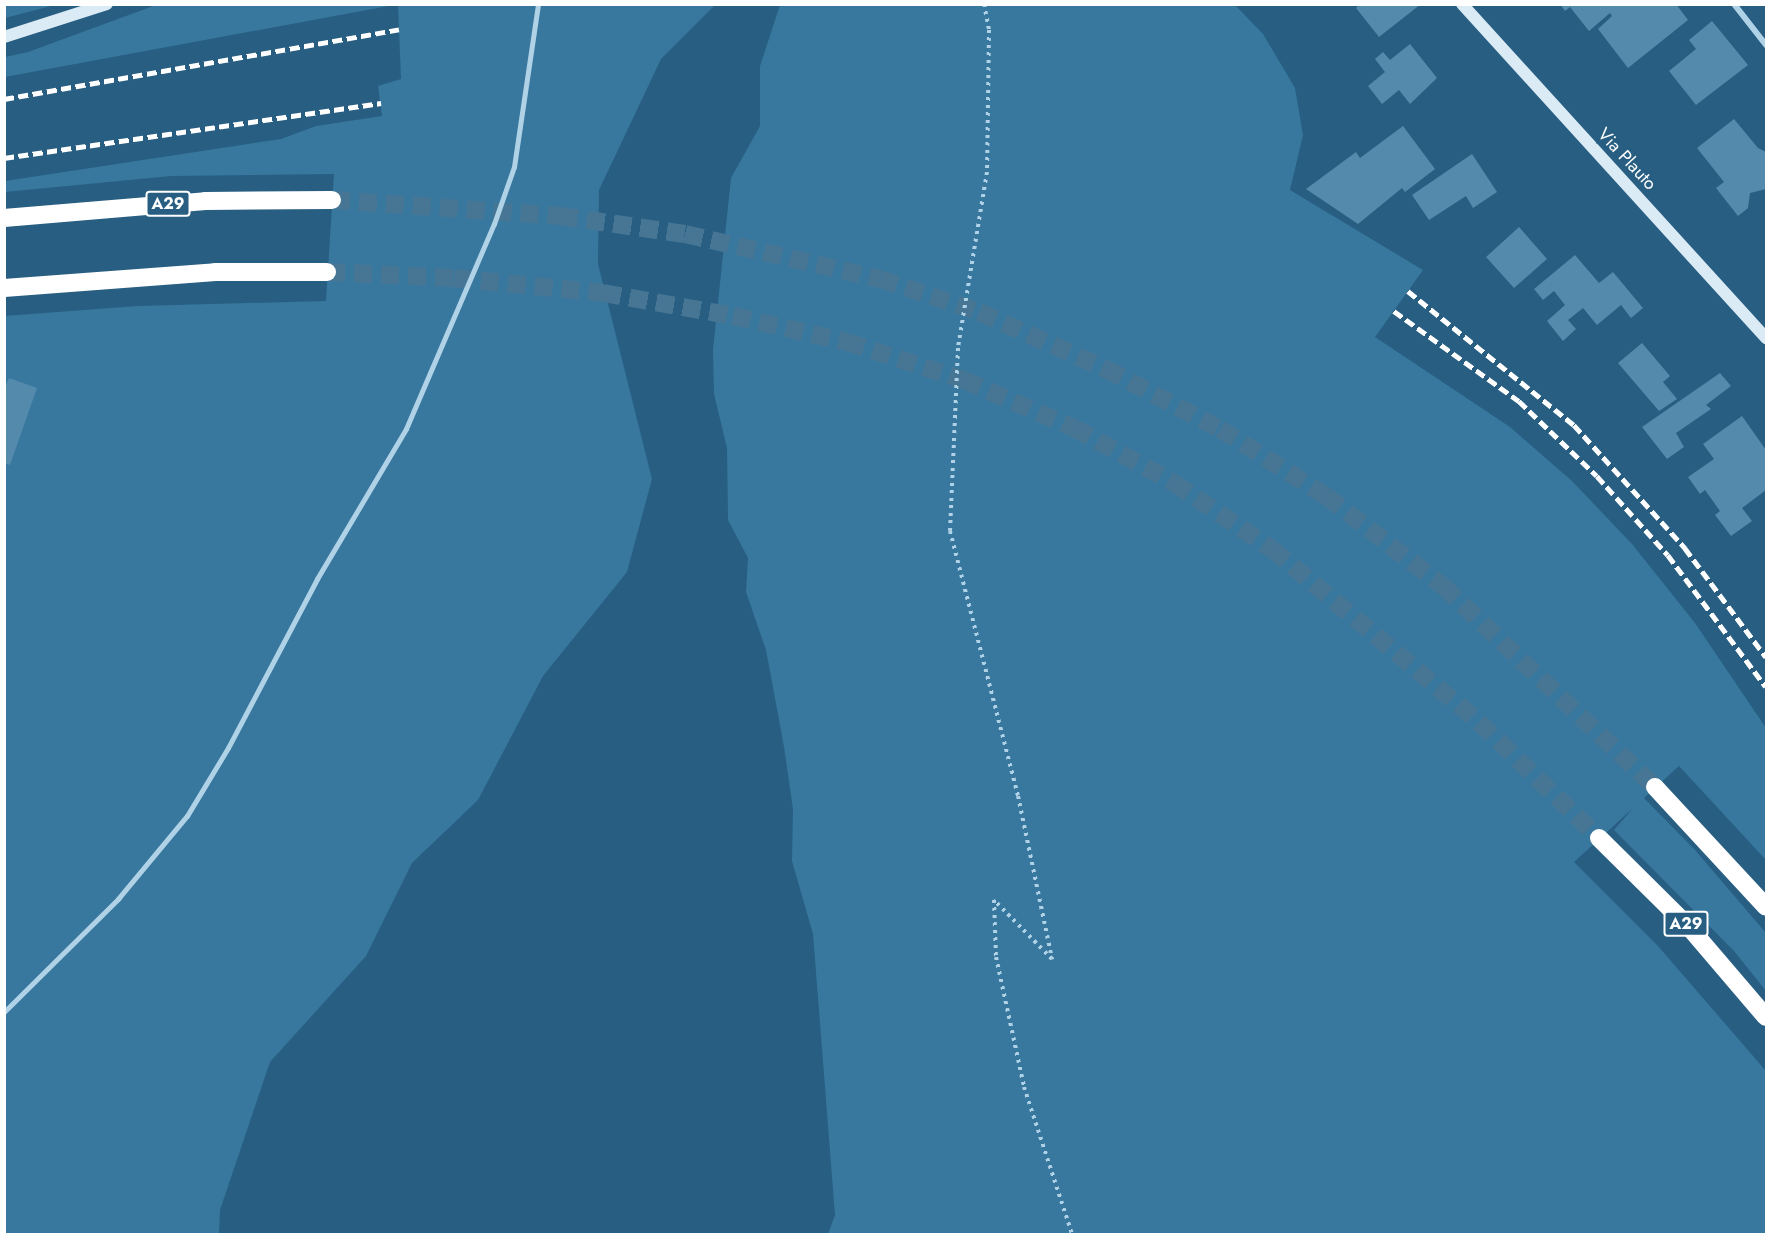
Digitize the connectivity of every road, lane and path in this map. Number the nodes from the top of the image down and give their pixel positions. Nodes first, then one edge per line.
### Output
1 (107, 4) edge
2 (538, 4) edge
3 (984, 4) edge
4 (1462, 4) edge
5 (1734, 4) edge
6 (4, 37) edge
7 (1767, 45) edge
8 (332, 200) tunnel mouth
9 (4, 218) edge
10 (327, 272) tunnel mouth
11 (4, 288) edge
12 (1767, 338) edge
13 (1655, 787) tunnel mouth
14 (1599, 838) tunnel mouth
15 (1767, 907) edge
16 (4, 1012) edge
17 (1767, 1017) edge
18 (1072, 1234) edge

1 - 6 main road
2 - 16 lane
3 - 18 path
4 - 12 main road, Via Plauto
5 - 7 street
8 - 9 highway, A29
10 - 11 highway
13 - 15 highway
14 - 17 highway, A29

